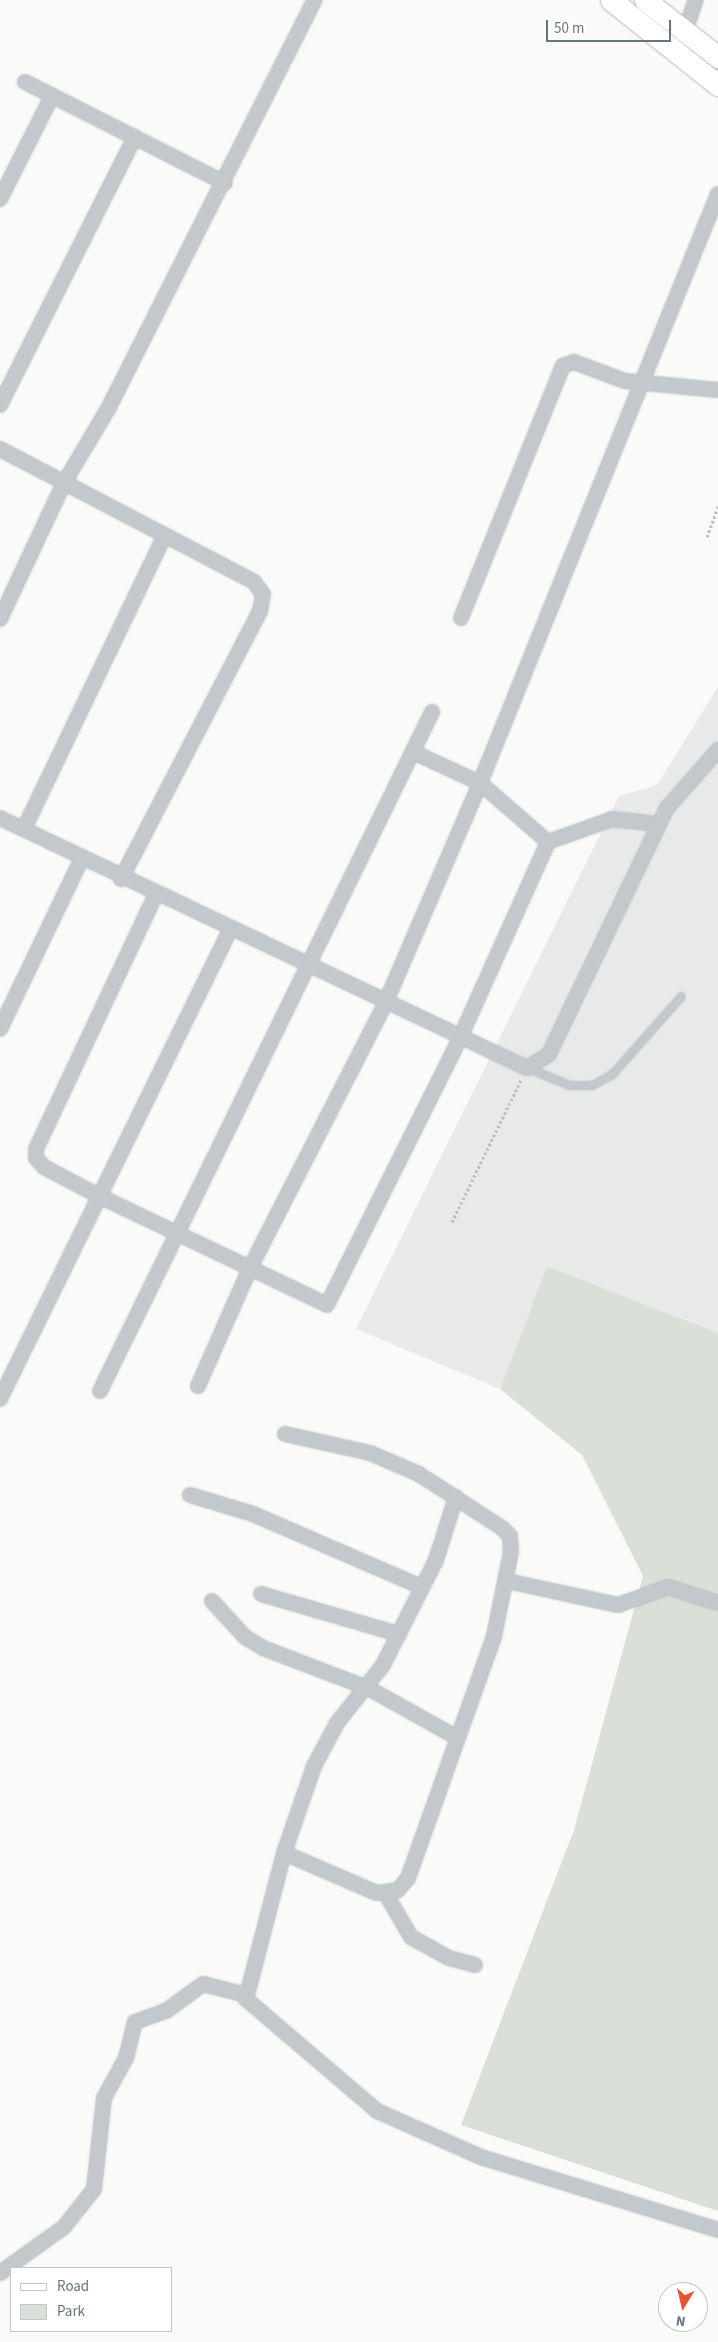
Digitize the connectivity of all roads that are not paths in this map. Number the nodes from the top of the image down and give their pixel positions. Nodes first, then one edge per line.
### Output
1 (315, 0) edge
2 (610, 0) edge
3 (645, 0) edge
4 (696, 0) edge
5 (685, 31) junction
6 (677, 52) junction
7 (718, 57) edge
8 (25, 82) dead end
9 (718, 85) edge
10 (50, 98) junction
11 (135, 138) junction
12 (225, 183) junction
13 (718, 194) edge
14 (0, 199) edge
15 (643, 380) junction
16 (718, 390) edge
17 (0, 405) edge
18 (0, 450) edge
19 (64, 483) junction
20 (165, 535) junction
21 (462, 618) dead end
22 (0, 619) edge
23 (432, 712) dead end
24 (718, 750) edge
25 (413, 752) junction
26 (480, 783) junction
27 (0, 819) edge
28 (658, 824) junction
29 (24, 829) junction
30 (548, 842) junction
31 (82, 858) junction
32 (121, 879) junction
33 (156, 894) junction
34 (231, 928) junction
35 (309, 966) junction
36 (681, 996) dead end
37 (385, 1004) junction
38 (0, 1029) edge
39 (460, 1038) junction
40 (527, 1068) junction
41 (101, 1197) junction
42 (177, 1232) junction
43 (251, 1266) junction
44 (198, 1386) dead end
45 (100, 1391) dead end
46 (0, 1399) edge
47 (285, 1434) dead end
48 (190, 1494) dead end
49 (456, 1497) junction
50 (507, 1580) junction
51 (422, 1587) junction
52 (261, 1594) dead end
53 (212, 1600) dead end
54 (718, 1603) edge
55 (399, 1634) junction
56 (368, 1688) junction
57 (458, 1738) junction
58 (284, 1853) junction
59 (386, 1894) junction
60 (475, 1965) dead end
61 (246, 1995) junction
62 (718, 2230) edge
63 (0, 2274) edge

1 - 12 street
2 - 6 main road
3 - 5 main road
4 - 5 street
5 - 6 street
5 - 7 main road
6 - 9 main road
8 - 10 street
10 - 11 street
10 - 14 street
11 - 12 street
11 - 17 street
12 - 19 street
13 - 15 street
15 - 16 street
15 - 21 street
15 - 26 street
18 - 19 street
19 - 20 street
19 - 22 street
20 - 29 street
20 - 32 street
23 - 25 street
24 - 28 street
25 - 26 street
25 - 35 street
26 - 30 street
26 - 37 street
27 - 29 street
28 - 30 street
28 - 40 street
29 - 31 street
30 - 39 street
31 - 32 street
31 - 38 street
32 - 33 street
33 - 34 street
33 - 41 street
34 - 35 street
34 - 41 street
35 - 37 street
35 - 42 street
36 - 40 lane
37 - 39 street
37 - 43 street
39 - 40 street
39 - 43 street
41 - 42 street
41 - 46 street
42 - 43 street
42 - 45 street
43 - 44 street
47 - 49 street
48 - 51 street
49 - 50 street
49 - 51 street
50 - 54 street
50 - 57 street
51 - 55 street
52 - 55 street
53 - 56 street
55 - 56 street
56 - 57 street
56 - 58 street
57 - 59 street
58 - 59 street
58 - 61 street
59 - 60 street
61 - 62 street
61 - 63 street

